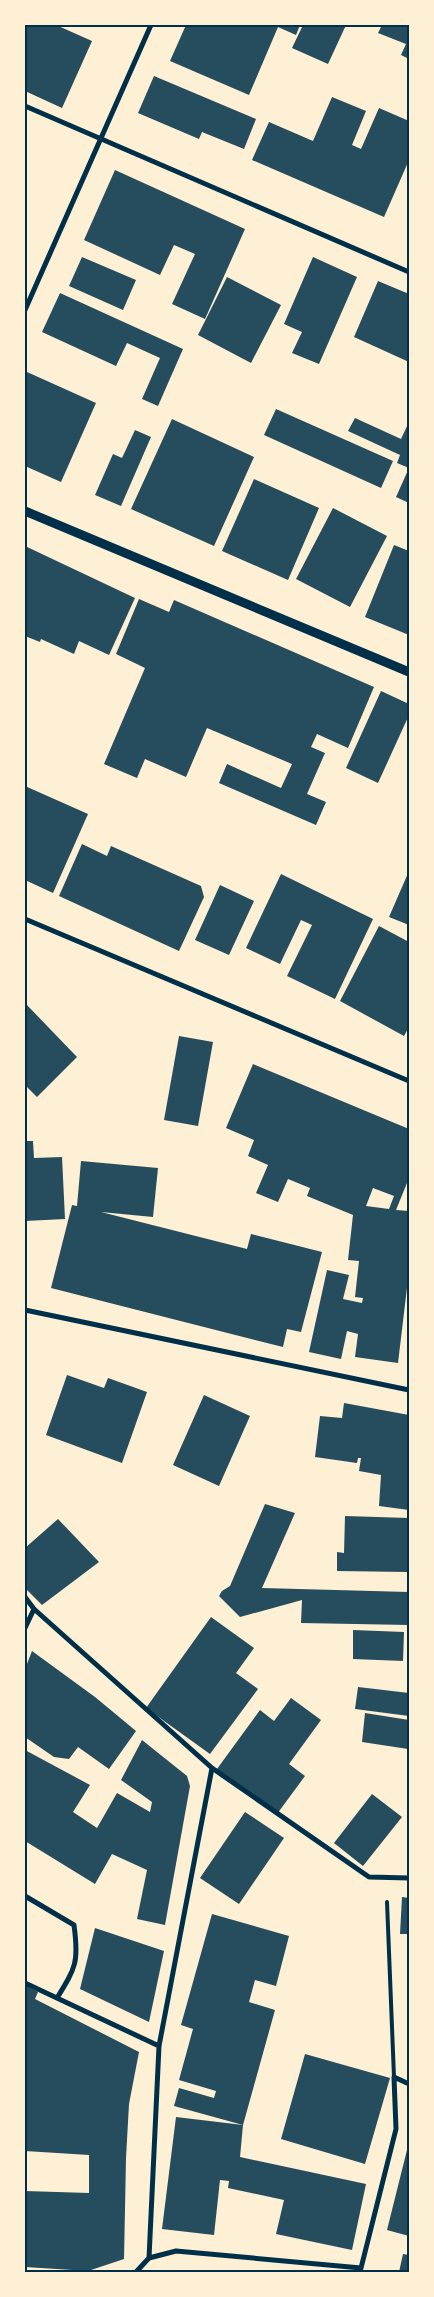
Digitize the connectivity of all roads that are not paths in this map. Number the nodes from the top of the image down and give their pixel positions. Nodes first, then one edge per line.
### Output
1 (151, 25) edge
2 (25, 106) edge
3 (101, 139) junction
4 (409, 272) edge
5 (25, 310) edge
6 (25, 511) edge
7 (409, 672) edge
8 (25, 919) edge
9 (409, 1082) edge
10 (25, 1310) edge
11 (409, 1390) edge
12 (25, 1597) edge
13 (34, 1609) junction
14 (25, 1628) edge
15 (212, 1768) junction
16 (409, 1878) edge
17 (25, 1896) edge
18 (387, 1902) dead end
19 (25, 1983) edge
20 (57, 1998) junction
21 (159, 2046) junction
22 (394, 2078) junction
23 (409, 2084) edge
24 (149, 2258) junction
25 (360, 2270) edge
26 (136, 2272) edge

1 - 3 street
2 - 3 street
3 - 4 street
3 - 5 street
6 - 7 street
8 - 9 street
10 - 11 street
12 - 13 street
13 - 14 street
13 - 15 street
15 - 16 street
15 - 21 street
17 - 20 street
18 - 22 lane
19 - 20 street
20 - 21 street
21 - 24 street
22 - 23 street
22 - 25 street
24 - 25 street
24 - 26 street

